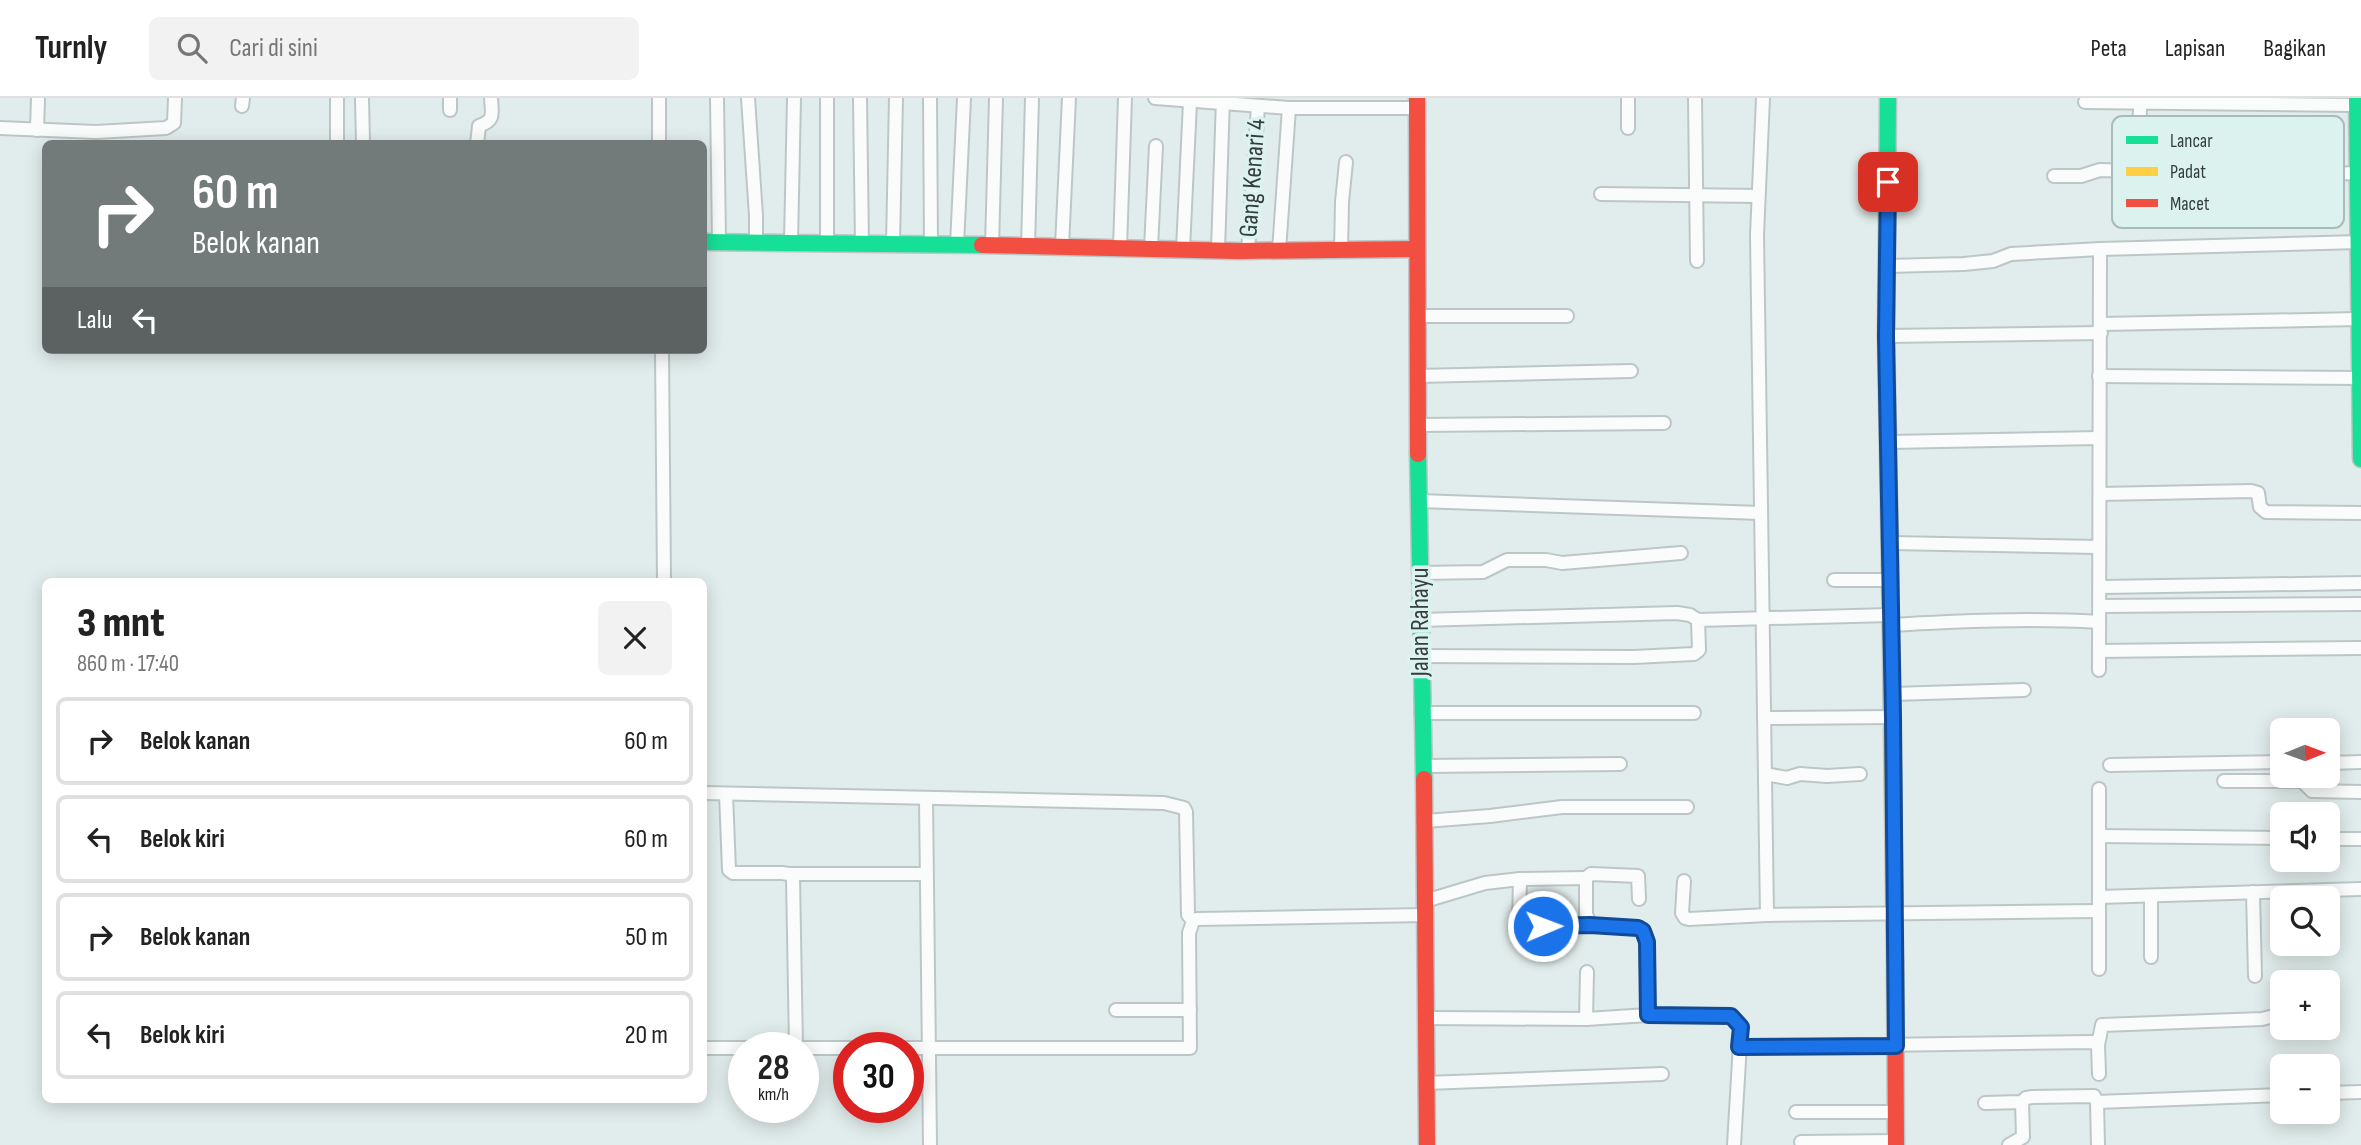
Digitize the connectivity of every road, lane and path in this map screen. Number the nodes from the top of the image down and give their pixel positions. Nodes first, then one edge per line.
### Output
1 (38, 98) edge
2 (175, 98) edge
3 (337, 98) edge
4 (362, 98) edge
5 (491, 98) edge
6 (659, 98) edge
7 (717, 98) edge
8 (748, 98) edge
9 (794, 98) edge
10 (827, 98) edge
11 (860, 98) edge
12 (896, 98) edge
13 (930, 98) edge
14 (964, 98) edge
15 (996, 98) edge
16 (1032, 98) edge
17 (1069, 98) edge
18 (1125, 98) edge
19 (1155, 98) edge
20 (1628, 98) edge
21 (1695, 98) edge
22 (1763, 98) edge
23 (1888, 98) edge
24 (1194, 101) edge
25 (1223, 101) edge
26 (2085, 102) dead end
27 (2357, 102) edge
28 (1253, 103) edge
29 (1417, 103) edge
30 (2140, 103) junction
31 (1289, 108) junction
32 (2140, 116) edge
33 (0, 128) edge
34 (1628, 128) dead end
35 (37, 130) junction
36 (337, 140) edge
37 (363, 140) edge
38 (477, 140) edge
39 (659, 140) edge
40 (1156, 146) dead end
41 (1346, 162) dead end
42 (2112, 170) edge
43 (2344, 173) edge
44 (2359, 173) junction
45 (2054, 176) dead end
46 (1601, 194) dead end
47 (1696, 194) junction
48 (1758, 197) junction
49 (711, 242) edge
50 (756, 242) junction
51 (791, 242) junction
52 (2359, 242) junction
53 (827, 243) junction
54 (893, 243) junction
55 (931, 243) junction
56 (862, 244) junction
57 (957, 245) junction
58 (992, 246) junction
59 (1028, 247) junction
60 (1062, 247) junction
61 (1120, 248) junction
62 (1151, 248) junction
63 (1416, 248) junction
64 (1183, 249) junction
65 (2101, 249) junction
66 (1218, 250) junction
67 (1248, 251) junction
68 (1279, 251) junction
69 (1341, 251) junction
70 (1697, 261) dead end
71 (1887, 266) junction
72 (1416, 316) junction
73 (1567, 316) dead end
74 (2359, 319) junction
75 (2101, 329) junction
76 (1886, 336) junction
77 (662, 354) edge
78 (1631, 371) dead end
79 (1417, 376) junction
80 (2099, 376) junction
81 (2360, 378) edge
82 (1664, 423) dead end
83 (1418, 425) junction
84 (2099, 438) junction
85 (1889, 442) junction
86 (2361, 459) edge
87 (2100, 494) junction
88 (1419, 501) junction
89 (1761, 513) junction
90 (2361, 513) edge
91 (1891, 543) junction
92 (2099, 547) junction
93 (1681, 553) dead end
94 (1420, 573) junction
95 (664, 578) edge
96 (1835, 580) dead end
97 (1891, 580) junction
98 (2361, 583) edge
99 (2101, 587) junction
100 (2361, 604) edge
101 (2101, 606) junction
102 (1761, 619) junction
103 (1420, 620) junction
104 (1698, 620) junction
105 (1890, 620) junction
106 (2099, 622) junction
107 (2361, 648) edge
108 (2099, 651) junction
109 (1421, 656) junction
110 (2099, 670) dead end
111 (2024, 690) dead end
112 (1892, 694) junction
113 (1421, 713) junction
114 (1694, 713) dead end
115 (1893, 717) junction
116 (1764, 718) junction
117 (2270, 762) edge
118 (2340, 762) edge
119 (2361, 762) edge
120 (1620, 764) dead end
121 (2110, 765) dead end
122 (1424, 766) junction
123 (1765, 774) junction
124 (1860, 774) dead end
125 (2224, 781) dead end
126 (2099, 789) dead end
127 (2361, 792) edge
128 (707, 793) edge
129 (726, 794) junction
130 (926, 799) junction
131 (1688, 807) dead end
132 (1425, 821) junction
133 (2100, 836) junction
134 (2270, 838) edge
135 (2340, 839) edge
136 (2361, 839) edge
137 (789, 874) junction
138 (926, 874) junction
139 (1586, 878) junction
140 (1520, 879) junction
141 (1684, 881) dead end
142 (2361, 889) edge
143 (2253, 892) junction
144 (2151, 896) junction
145 (2099, 897) junction
146 (1639, 899) dead end
147 (1425, 908) junction
148 (2098, 911) junction
149 (1895, 913) junction
150 (1767, 915) junction
151 (1193, 921) junction
152 (1586, 921) junction
153 (2151, 957) dead end
154 (2099, 969) dead end
155 (1587, 972) dead end
156 (2255, 976) dead end
157 (1116, 1010) dead end
158 (1190, 1010) junction
159 (1648, 1015) junction
160 (2270, 1017) edge
161 (1426, 1018) junction
162 (1586, 1019) junction
163 (796, 1032) edge
164 (2098, 1045) junction
165 (1896, 1046) junction
166 (928, 1047) junction
167 (1739, 1047) junction
168 (707, 1048) edge
169 (728, 1048) edge
170 (819, 1048) edge
171 (1662, 1074) dead end
172 (2099, 1074) dead end
173 (1426, 1083) junction
174 (2361, 1091) edge
175 (2340, 1092) edge
176 (2270, 1095) edge
177 (2022, 1102) junction
178 (2097, 1102) junction
179 (1985, 1103) dead end
180 (1796, 1112) dead end
181 (1895, 1112) junction
182 (1801, 1142) dead end
183 (1896, 1143) edge
184 (930, 1145) edge
185 (1427, 1145) edge
186 (1734, 1145) edge
187 (2009, 1145) edge
188 (2098, 1145) edge

1 - 35 street
2 - 35 street
3 - 36 street
4 - 37 street
5 - 38 street
6 - 39 street
7 - 49 street
8 - 50 street
9 - 51 street
10 - 53 street
11 - 56 street
12 - 54 street
13 - 55 street
14 - 57 street
15 - 58 street
16 - 59 street
17 - 60 street
18 - 61 street
19 - 24 street
20 - 34 street
21 - 47 street
22 - 48 street
23 - 71 street
24 - 25 street
24 - 64 street
25 - 28 street
25 - 66 street
26 - 30 street
27 - 30 street
27 - 44 street
28 - 31 street
28 - 67 street, Gang Kenari 4
29 - 31 street
29 - 63 street, Jalan Rahayu
30 - 32 street
31 - 68 street
33 - 35 street
40 - 62 street
41 - 69 street
42 - 45 street
43 - 44 street
44 - 52 street
46 - 47 street
47 - 48 street
47 - 70 street
48 - 89 street
49 - 50 street
50 - 51 street
51 - 53 street
52 - 65 street
52 - 74 street
53 - 56 street
54 - 55 street
54 - 56 street
55 - 57 street
57 - 58 street
58 - 59 street
59 - 60 street
60 - 61 street
61 - 62 street
62 - 64 street
63 - 69 street
63 - 72 street, Jalan Rahayu
64 - 66 street
65 - 71 street
65 - 75 street
66 - 67 street
67 - 68 street
68 - 69 street
71 - 76 street
72 - 73 street
72 - 79 street, Jalan Rahayu
74 - 75 street
74 - 81 street
75 - 76 street
75 - 80 street
76 - 85 street
77 - 95 street
78 - 79 street
79 - 83 street, Jalan Rahayu
80 - 81 street
80 - 84 street
81 - 86 street
82 - 83 street
83 - 88 street, Jalan Rahayu
84 - 85 street
84 - 87 street
85 - 91 street
87 - 90 street
87 - 92 street
88 - 89 street
88 - 94 street, Jalan Rahayu
89 - 102 street
91 - 92 street
91 - 97 street
92 - 99 street
93 - 94 street
94 - 103 street, Jalan Rahayu
96 - 97 street
97 - 105 street
98 - 99 street
99 - 101 street
100 - 101 street
101 - 106 street
102 - 104 street
102 - 105 street
102 - 116 street
103 - 104 street
103 - 109 street, Jalan Rahayu
104 - 109 street
105 - 106 street
105 - 112 street
106 - 108 street
107 - 108 street
108 - 110 street
109 - 113 street, Jalan Rahayu
111 - 112 street
112 - 115 street
113 - 114 street
113 - 122 street, Jalan Rahayu
115 - 116 street
115 - 149 street
116 - 123 street
117 - 121 street
118 - 119 street
120 - 122 street
122 - 132 street, Jalan Rahayu
123 - 124 street
123 - 150 street
125 - 127 street
126 - 133 street
128 - 129 street
129 - 130 street
129 - 137 street
130 - 138 street
130 - 151 street
131 - 132 street
132 - 147 street, Jalan Rahayu
133 - 134 street
133 - 145 street
135 - 136 street
137 - 138 street
137 - 163 street
138 - 166 street
139 - 140 street
139 - 146 street
139 - 152 street
140 - 147 street
140 - 152 street
141 - 150 street
142 - 143 street
143 - 144 street
143 - 156 street
144 - 145 street
144 - 153 street
145 - 148 street
147 - 151 street
147 - 161 street, Jalan Rahayu
148 - 149 street
148 - 154 street
149 - 150 street
149 - 165 street
151 - 158 street
152 - 159 street
155 - 162 street
157 - 158 street
158 - 166 street
159 - 162 street
159 - 167 street
160 - 164 street
161 - 162 street
161 - 173 street, Jalan Rahayu
164 - 165 street
164 - 172 street
165 - 167 street
165 - 181 street
166 - 170 street
166 - 184 street
167 - 186 street
168 - 169 street
171 - 173 street
173 - 185 street, Jalan Rahayu
174 - 175 street
176 - 178 street
177 - 178 street
177 - 179 street
177 - 187 street
178 - 188 street
180 - 181 street
181 - 183 street
182 - 183 street

